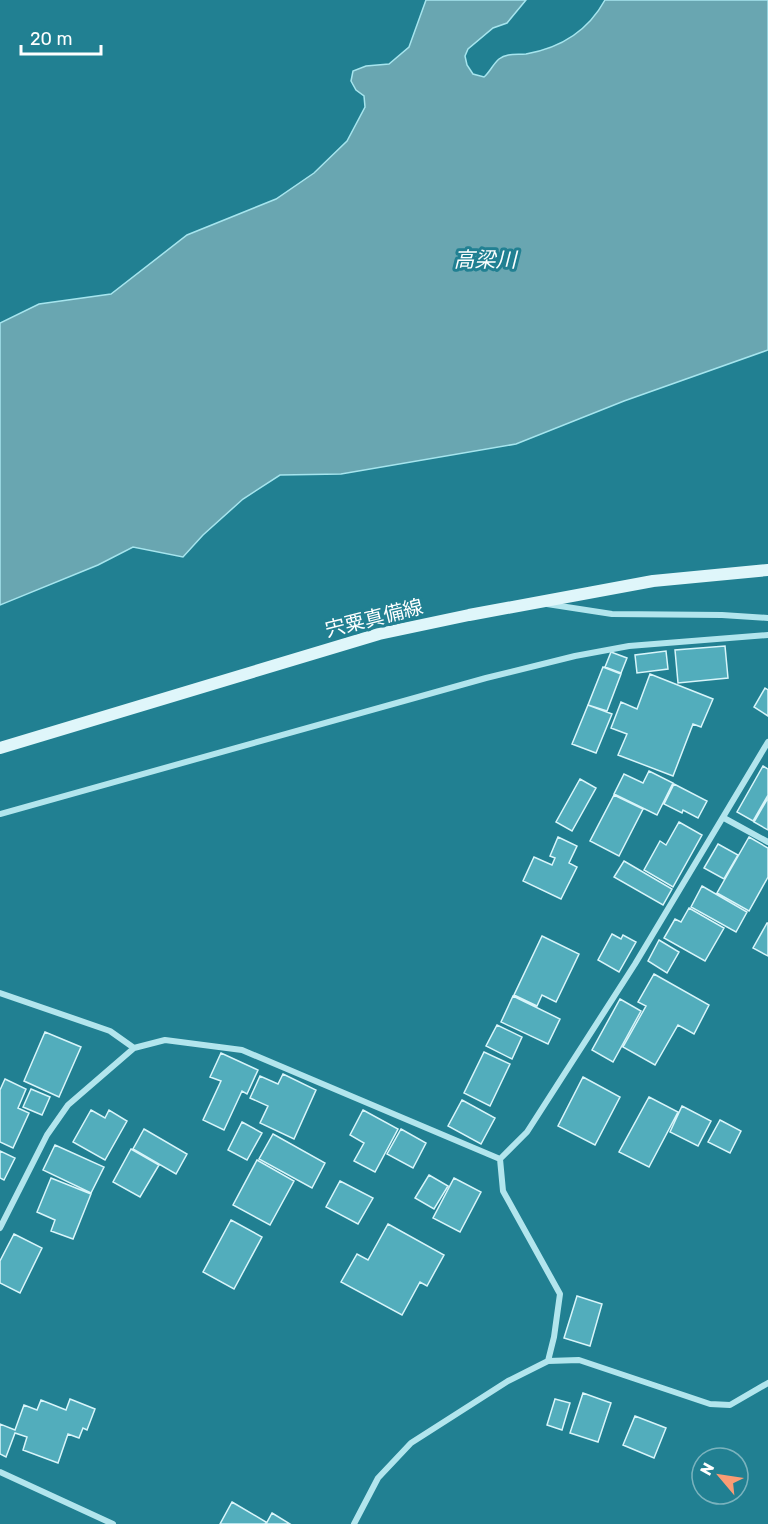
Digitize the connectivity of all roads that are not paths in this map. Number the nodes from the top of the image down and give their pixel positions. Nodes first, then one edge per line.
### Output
1 (768, 570) edge
2 (537, 603) junction
3 (768, 618) edge
4 (768, 635) edge
5 (768, 742) edge
6 (0, 748) edge
7 (0, 814) edge
8 (724, 818) junction
9 (768, 842) edge
10 (0, 993) edge
11 (134, 1048) junction
12 (500, 1160) junction
13 (0, 1228) edge
14 (548, 1361) junction
15 (768, 1383) edge
16 (0, 1472) edge
17 (113, 1524) edge
18 (354, 1524) edge

1 - 2 main road, 宍粟真備線
2 - 3 street
2 - 6 main road, 宍粟真備線
4 - 7 street
5 - 8 street
8 - 9 street
8 - 12 street
10 - 11 street
11 - 12 street
11 - 13 street
12 - 14 street
14 - 15 street
14 - 18 street
16 - 17 street

